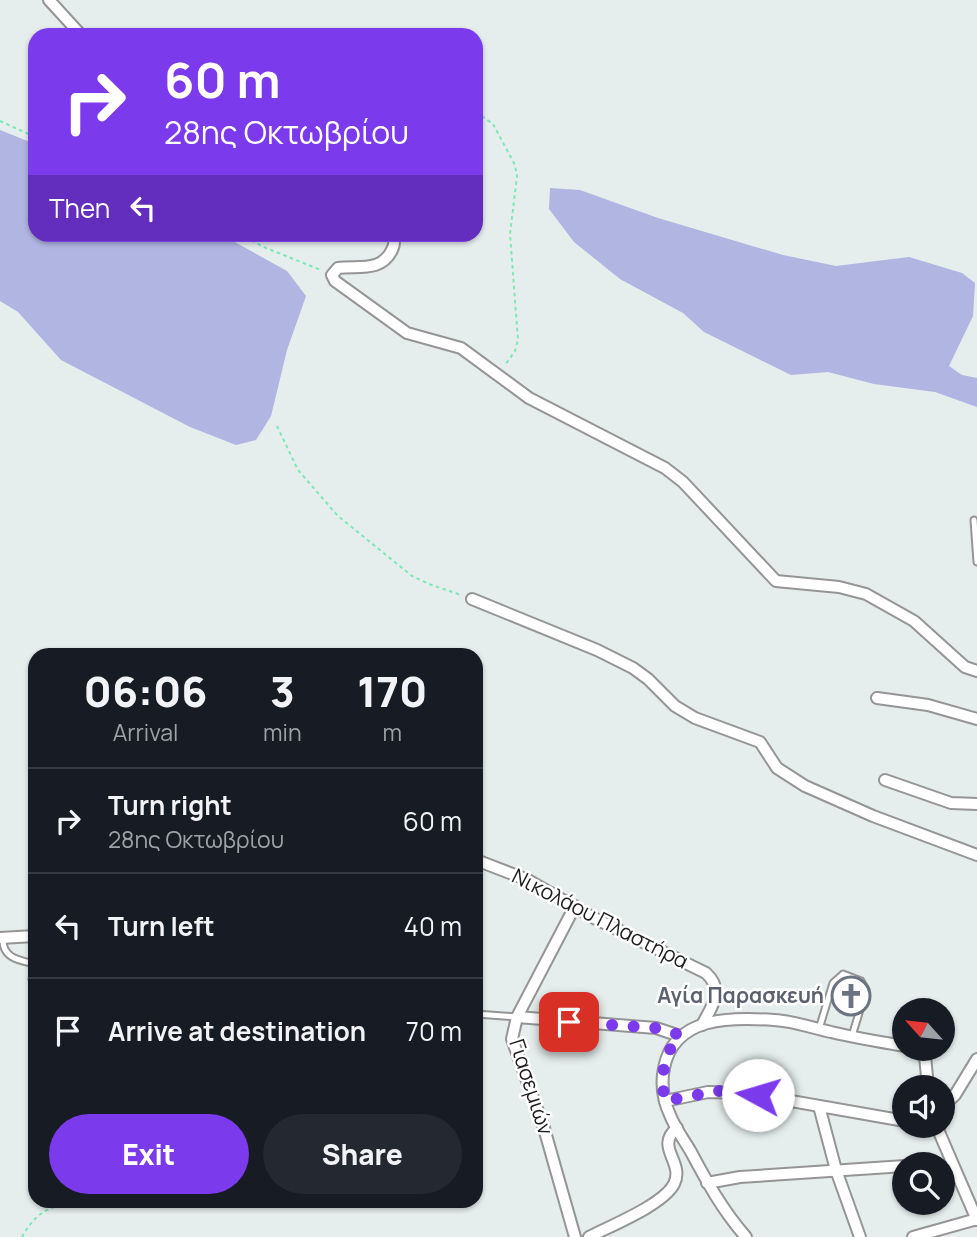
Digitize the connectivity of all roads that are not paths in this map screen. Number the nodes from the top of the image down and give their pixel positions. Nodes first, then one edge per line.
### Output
1 (49, 0) edge
2 (75, 28) edge
3 (395, 242) edge
4 (974, 520) dead end
5 (977, 562) edge
6 (472, 599) road end
7 (977, 671) edge
8 (877, 698) dead end
9 (977, 719) edge
10 (885, 779) dead end
11 (977, 804) edge
12 (977, 855) edge
13 (483, 863) edge
14 (575, 906) junction
15 (28, 936) edge
16 (1, 938) edge
17 (28, 962) edge
18 (483, 1015) edge
19 (517, 1017) junction
20 (702, 1025) junction
21 (819, 1030) junction
22 (680, 1035) junction
23 (852, 1037) junction
24 (892, 1044) edge
25 (977, 1059) edge
26 (955, 1095) edge
27 (665, 1101) junction
28 (819, 1106) junction
29 (892, 1119) edge
30 (677, 1128) junction
31 (892, 1167) edge
32 (836, 1170) junction
33 (955, 1177) edge
34 (707, 1183) junction
35 (977, 1219) edge
36 (575, 1237) edge
37 (589, 1237) edge
38 (746, 1237) edge
39 (860, 1237) edge
40 (913, 1237) edge

1 - 2 street
3 - 7 street
4 - 5 lane
6 - 12 street
8 - 9 street
10 - 11 street
13 - 14 street, Νικολάου Πλαστήρα
14 - 19 street, Γιασεμιών
14 - 20 street, Νικολάου Πλαστήρα
15 - 16 street
16 - 17 lane
18 - 19 lane
19 - 22 street
19 - 36 street, Γιασεμιών
20 - 21 street
20 - 22 street
21 - 23 street
21 - 23 lane
22 - 27 street
23 - 24 street
25 - 26 street
27 - 28 street
27 - 30 street
28 - 29 street
28 - 32 street
30 - 34 street
30 - 37 street
31 - 32 street
32 - 34 street
32 - 39 street
33 - 35 street
34 - 38 street
35 - 40 street

